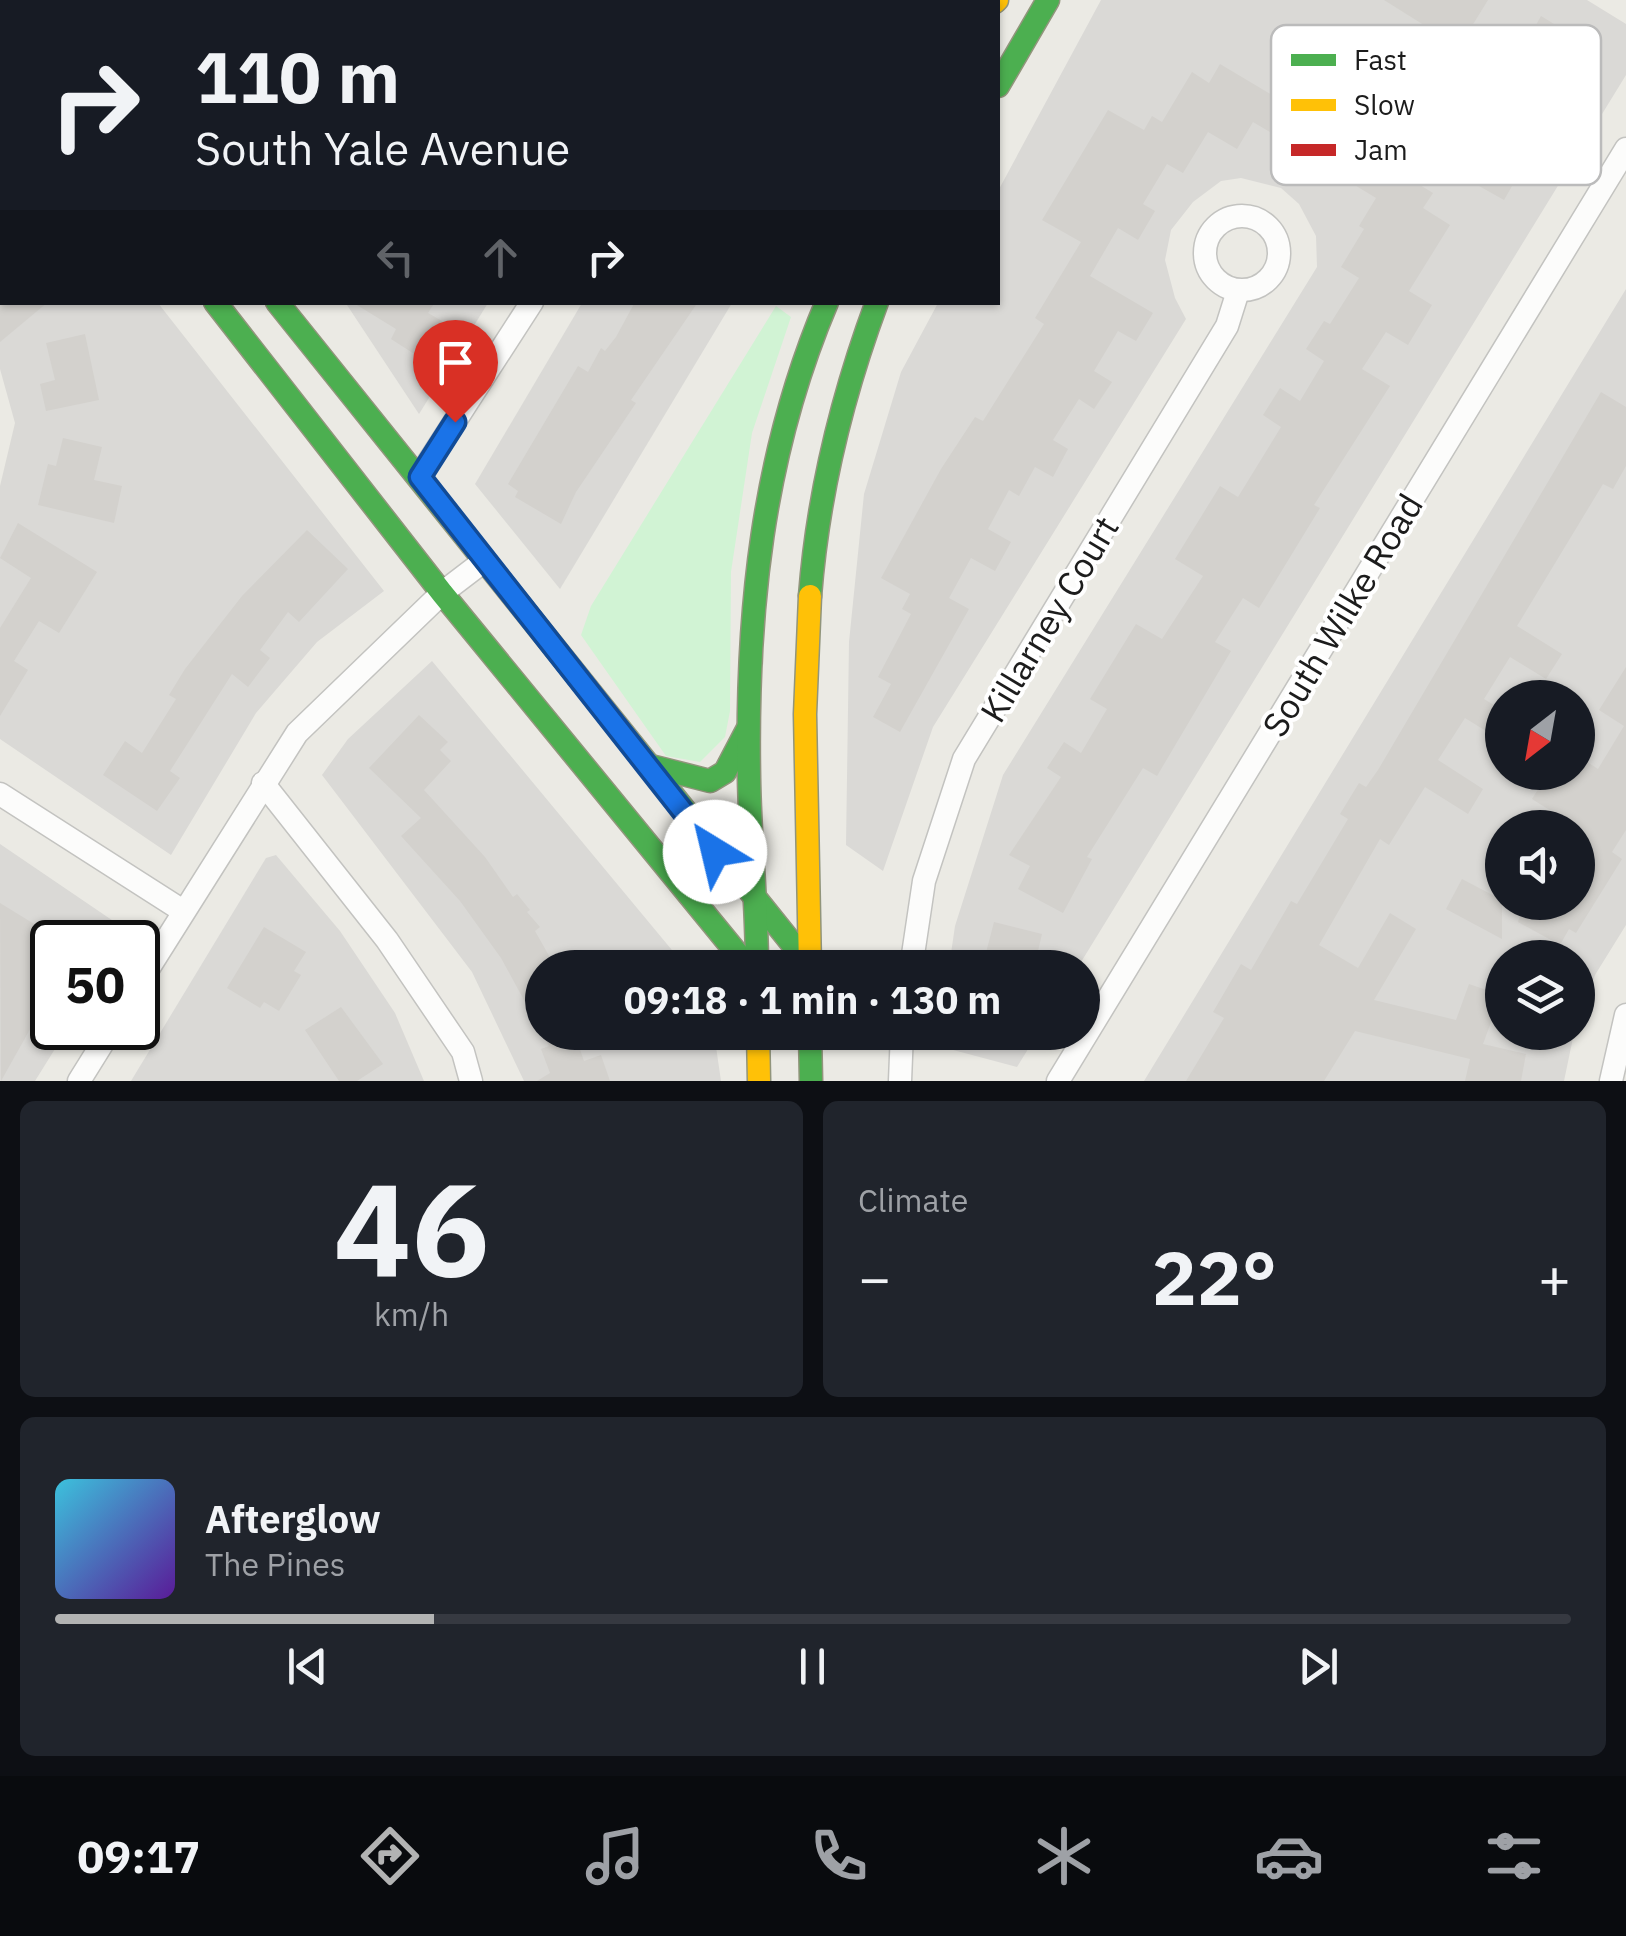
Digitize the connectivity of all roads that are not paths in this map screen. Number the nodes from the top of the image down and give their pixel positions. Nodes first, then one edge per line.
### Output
1 (1048, 0) edge
2 (1000, 83) edge
3 (1626, 150) edge
4 (1238, 291) dead end
5 (217, 305) edge
6 (279, 305) edge
7 (530, 305) edge
8 (826, 305) edge
9 (877, 305) edge
10 (420, 477) junction
11 (484, 561) junction
12 (442, 593) junction
13 (750, 721) junction
14 (651, 766) junction
15 (262, 783) junction
16 (0, 794) edge
17 (758, 902) junction
18 (184, 911) junction
19 (160, 950) edge
20 (734, 950) edge
21 (757, 950) edge
22 (796, 950) edge
23 (810, 950) edge
24 (914, 950) edge
25 (1626, 1015) edge
26 (98, 1050) edge
27 (759, 1050) edge
28 (810, 1050) edge
29 (901, 1050) edge
30 (79, 1081) edge
31 (471, 1081) edge
32 (760, 1081) edge
33 (811, 1081) edge
34 (900, 1081) edge
35 (1058, 1081) edge
36 (1610, 1081) edge

1 - 2 main road
3 - 35 street, South Wilke Road
4 - 24 street, Killarney Court
5 - 12 main road
6 - 10 main road
7 - 10 street
8 - 13 main road
9 - 23 main road
10 - 11 main road
11 - 12 street
11 - 14 main road
12 - 15 street
12 - 20 main road
13 - 14 main road
13 - 17 main road
14 - 17 main road
15 - 18 street
15 - 31 street
16 - 18 street
17 - 21 main road
17 - 22 main road
18 - 19 street
25 - 36 street
26 - 30 street
27 - 32 main road
28 - 33 main road
29 - 34 street

